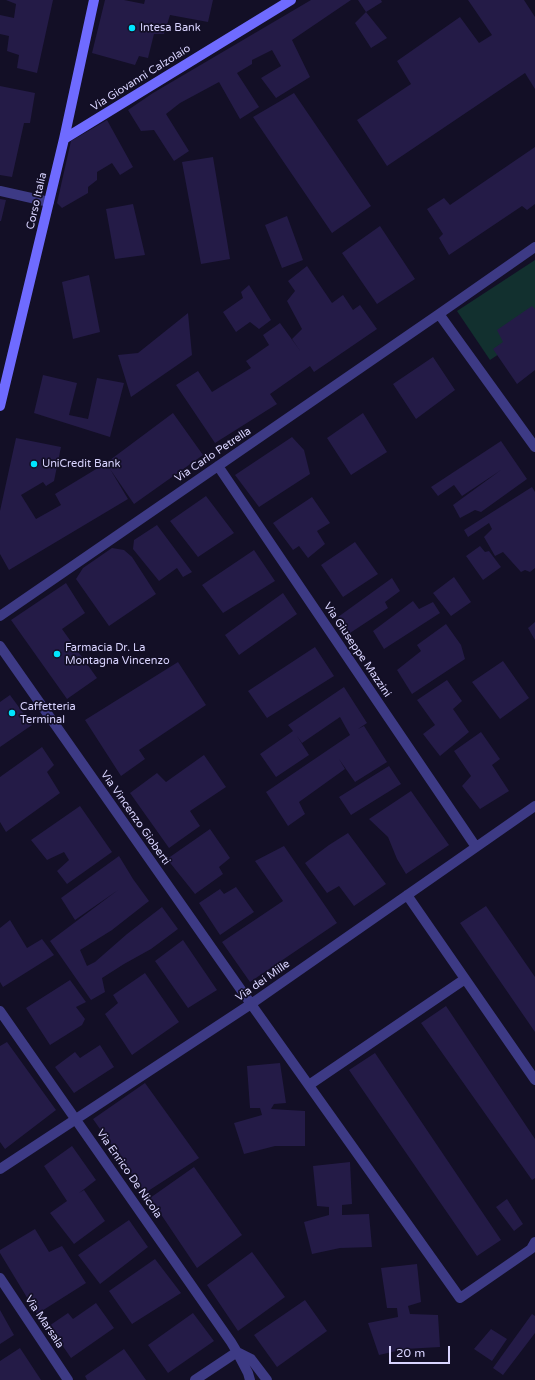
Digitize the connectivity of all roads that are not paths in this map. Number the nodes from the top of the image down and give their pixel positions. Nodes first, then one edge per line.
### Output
1 (94, 0) edge
2 (291, 0) edge
3 (64, 140) junction
4 (0, 191) edge
5 (49, 202) junction
6 (535, 247) edge
7 (439, 314) junction
8 (0, 406) edge
9 (535, 447) edge
10 (218, 466) junction
11 (0, 616) edge
12 (0, 646) edge
13 (535, 806) edge
14 (476, 847) junction
15 (407, 895) junction
16 (465, 979) junction
17 (251, 1004) junction
18 (0, 1011) edge
19 (535, 1080) edge
20 (309, 1085) junction
21 (76, 1120) junction
22 (0, 1169) edge
23 (535, 1242) edge
24 (0, 1278) edge
25 (237, 1352) junction
26 (68, 1380) edge
27 (195, 1380) edge
28 (250, 1380) edge
29 (267, 1380) edge

1 - 3 main road, Corso Italia
2 - 3 main road, Via Giovanni Calzolaio
3 - 5 main road, Corso Italia
4 - 5 street
5 - 8 main road, Corso Italia
6 - 7 street, Via Carlo Petrella
7 - 9 street
7 - 10 street, Via Carlo Petrella
10 - 11 street, Via Carlo Petrella
10 - 14 street, Via Giuseppe Mazzini
12 - 17 street, Via Vincenzo Gioberti
13 - 14 street, Via dei Mille
14 - 15 street, Via dei Mille
15 - 16 street
15 - 17 street, Via dei Mille
16 - 19 street
16 - 20 street
17 - 20 street, Via Vincenzo Gioberti
17 - 21 street, Via dei Mille
18 - 21 street, Via Enrico De Nicola
20 - 23 street, Via Vincenzo Gioberti
21 - 22 street, Via dei Mille
21 - 25 street, Via Enrico De Nicola
24 - 26 street, Via Marsala
25 - 27 street
25 - 28 street, Via Enrico De Nicola
25 - 29 street, Via Enrico De Nicola

